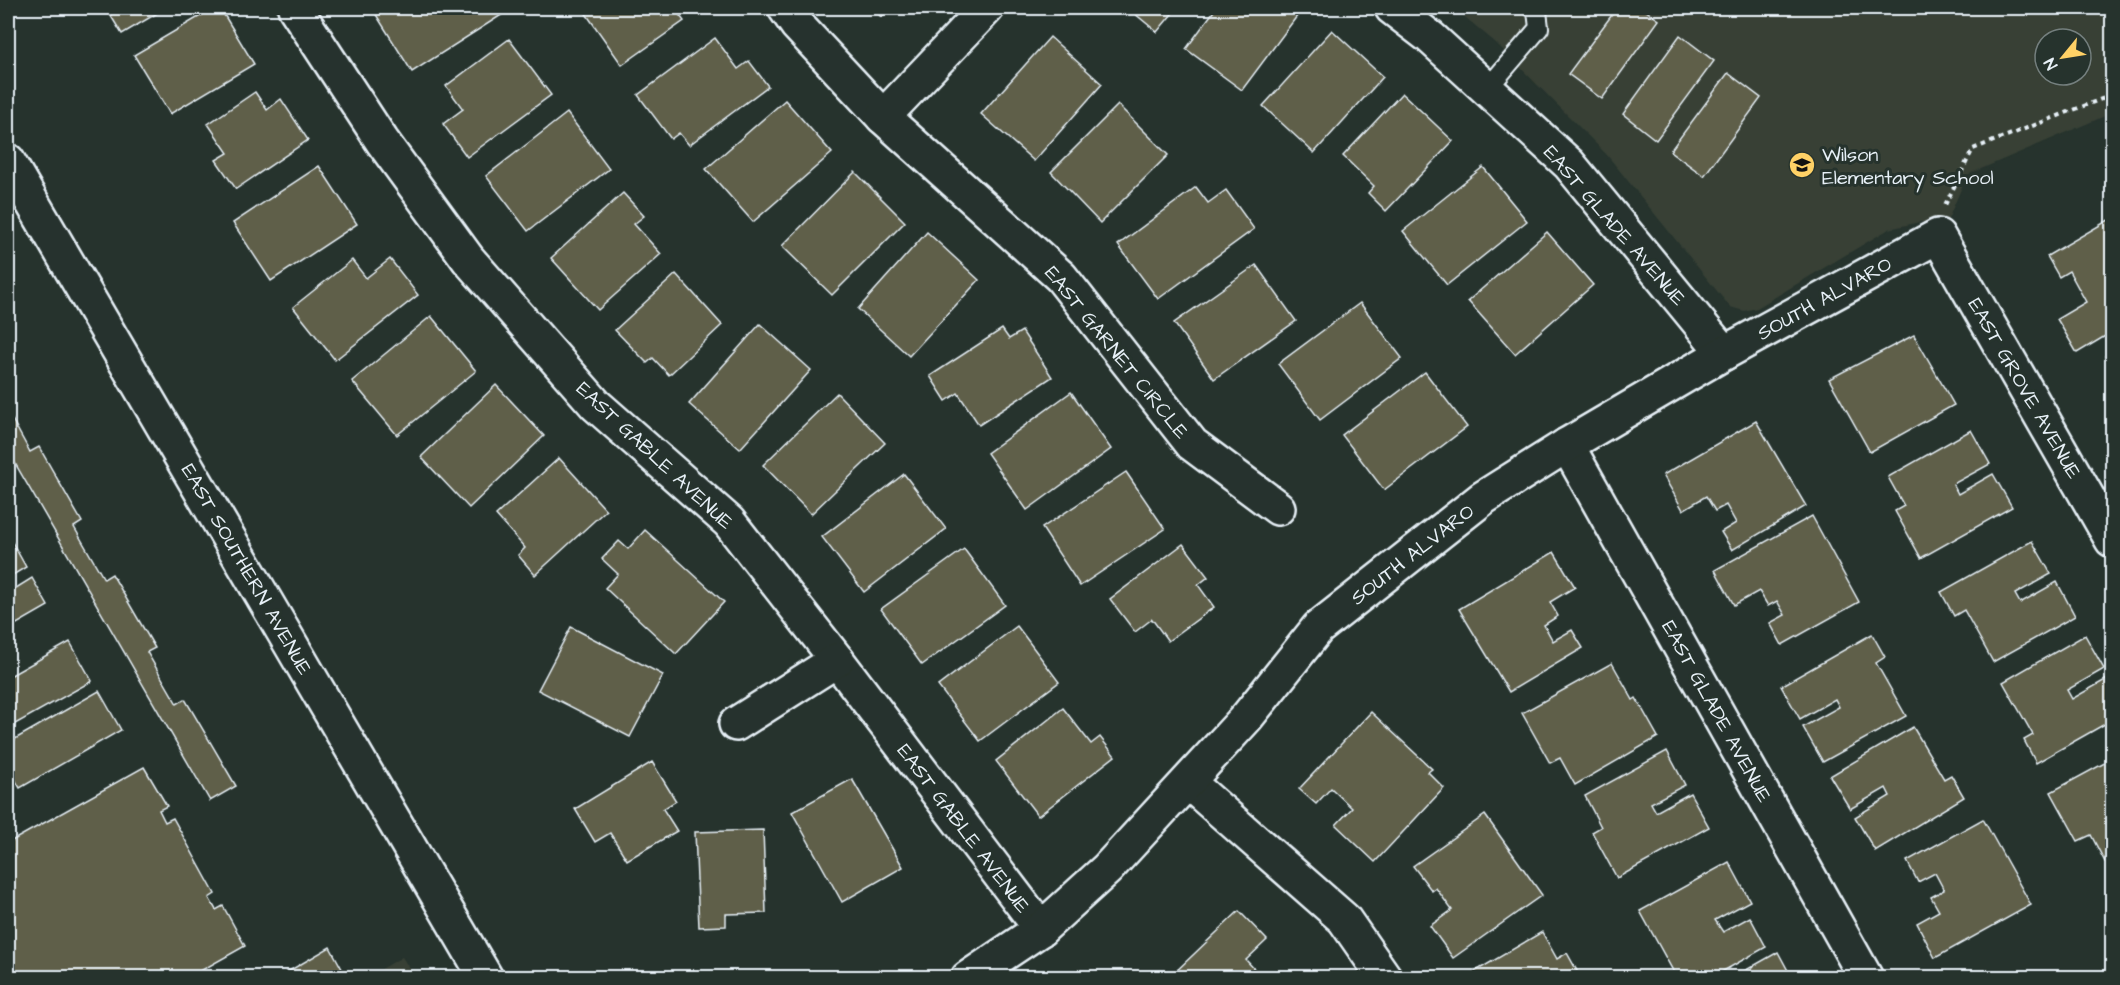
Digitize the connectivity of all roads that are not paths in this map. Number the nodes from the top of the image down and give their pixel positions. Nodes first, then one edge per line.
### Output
1 (295, 8) edge
2 (785, 8) edge
3 (987, 8) edge
4 (1392, 8) edge
5 (1533, 8) edge
6 (1487, 89) junction
7 (883, 117) junction
8 (8, 161) edge
9 (1939, 225) joint
10 (1724, 353) junction
11 (1567, 445) junction
12 (1278, 508) dead end
13 (2112, 540) edge
14 (837, 660) junction
15 (736, 724) dead end
16 (1188, 782) junction
17 (1041, 929) junction
18 (486, 978) edge
19 (968, 978) edge
20 (1385, 978) edge
21 (1866, 978) edge

1 - 14 street, EAST GABLE AVENUE
2 - 7 street, EAST GARNET CIRCLE
3 - 7 street
4 - 6 street, EAST GLADE AVENUE
5 - 6 lane
6 - 10 street, EAST GLADE AVENUE
7 - 12 street, EAST GARNET CIRCLE
8 - 18 street, EAST SOUTHERN AVENUE
9 - 10 street, SOUTH ALVARO
9 - 13 street, EAST GROVE AVENUE
10 - 11 street, SOUTH ALVARO
11 - 16 street, SOUTH ALVARO
11 - 21 street, EAST GLADE AVENUE
14 - 15 street
14 - 17 street, EAST GABLE AVENUE
16 - 17 street, SOUTH ALVARO
16 - 20 street
17 - 19 street, SOUTH ALVARO

